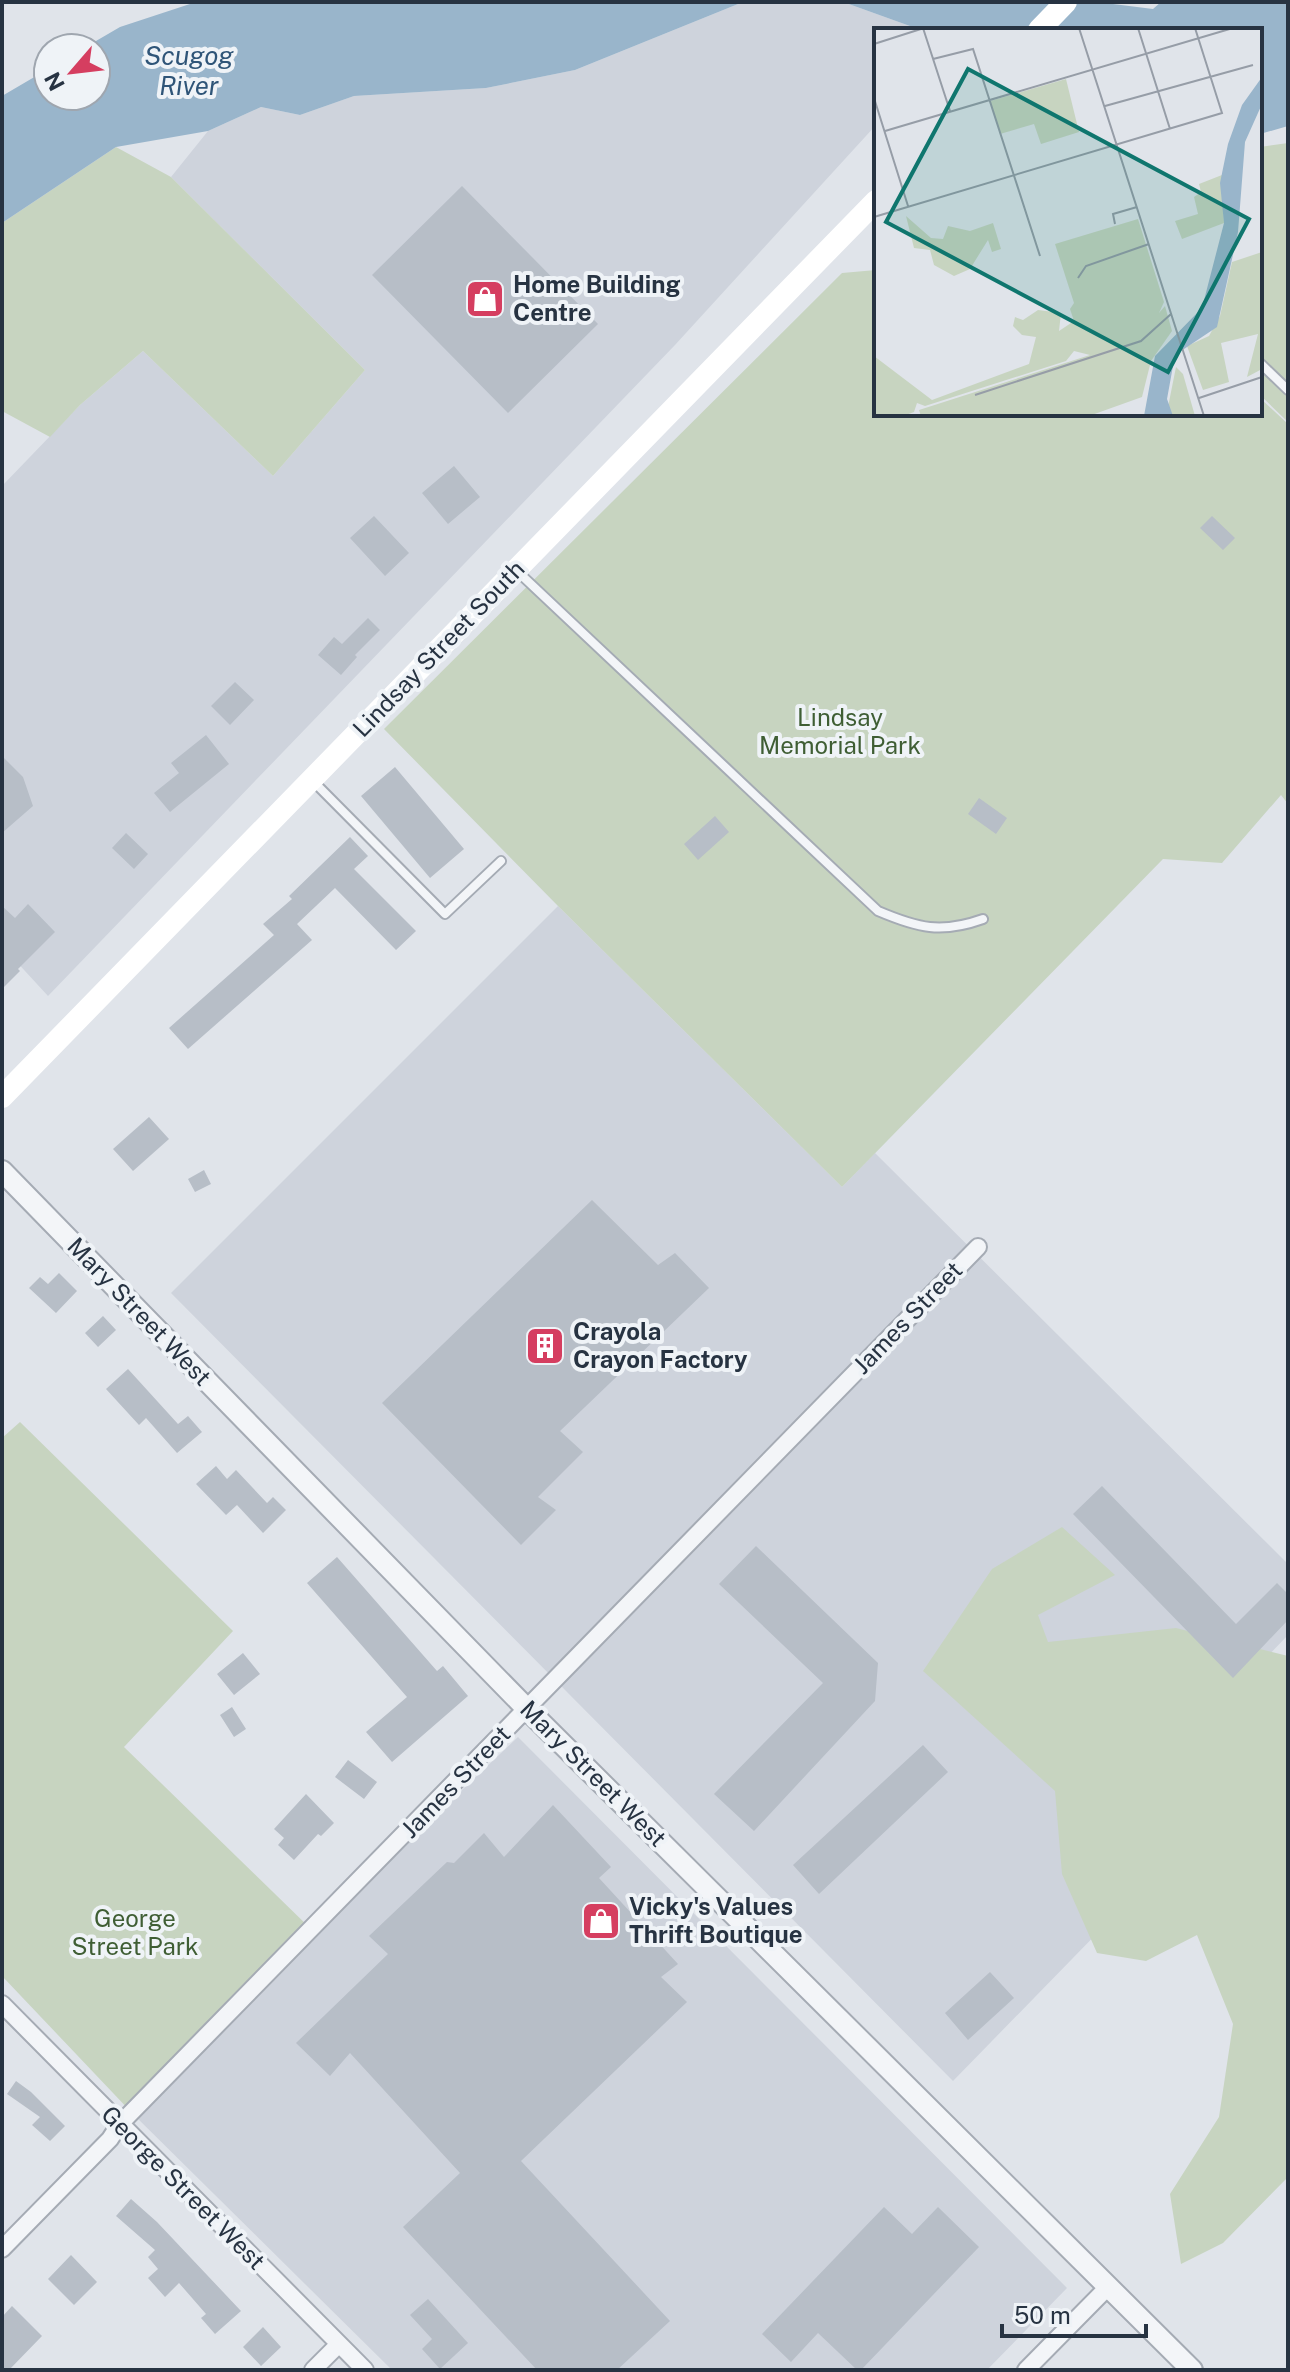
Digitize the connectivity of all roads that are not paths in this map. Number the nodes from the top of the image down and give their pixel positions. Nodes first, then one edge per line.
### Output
1 (1066, 2) edge
2 (1041, 28) edge
3 (874, 203) edge
4 (1262, 365) edge
5 (1288, 390) edge
6 (516, 570) junction
7 (312, 780) junction
8 (501, 861) dead end
9 (983, 919) dead end
10 (2, 1097) edge
11 (2, 1171) edge
12 (978, 1247) dead end
13 (527, 1709) junction
14 (2, 2004) edge
15 (119, 2125) junction
16 (2, 2249) edge
17 (1108, 2287) junction
18 (339, 2344) junction
19 (313, 2370) edge
20 (365, 2370) edge
21 (1026, 2370) edge
22 (1192, 2370) edge

1 - 2 main road
3 - 6 main road, Lindsay Street South
4 - 5 lane
6 - 7 main road, Lindsay Street South
6 - 9 lane
7 - 8 lane
7 - 10 main road, Lindsay Street South
11 - 13 street, Mary Street West
12 - 13 street, James Street
13 - 15 street, James Street
13 - 17 street, Mary Street West
14 - 15 street, George Street West
15 - 16 street, James Street
15 - 18 street, George Street West
17 - 21 street
17 - 22 street, Mary Street West
18 - 19 street
18 - 20 street, George Street West

